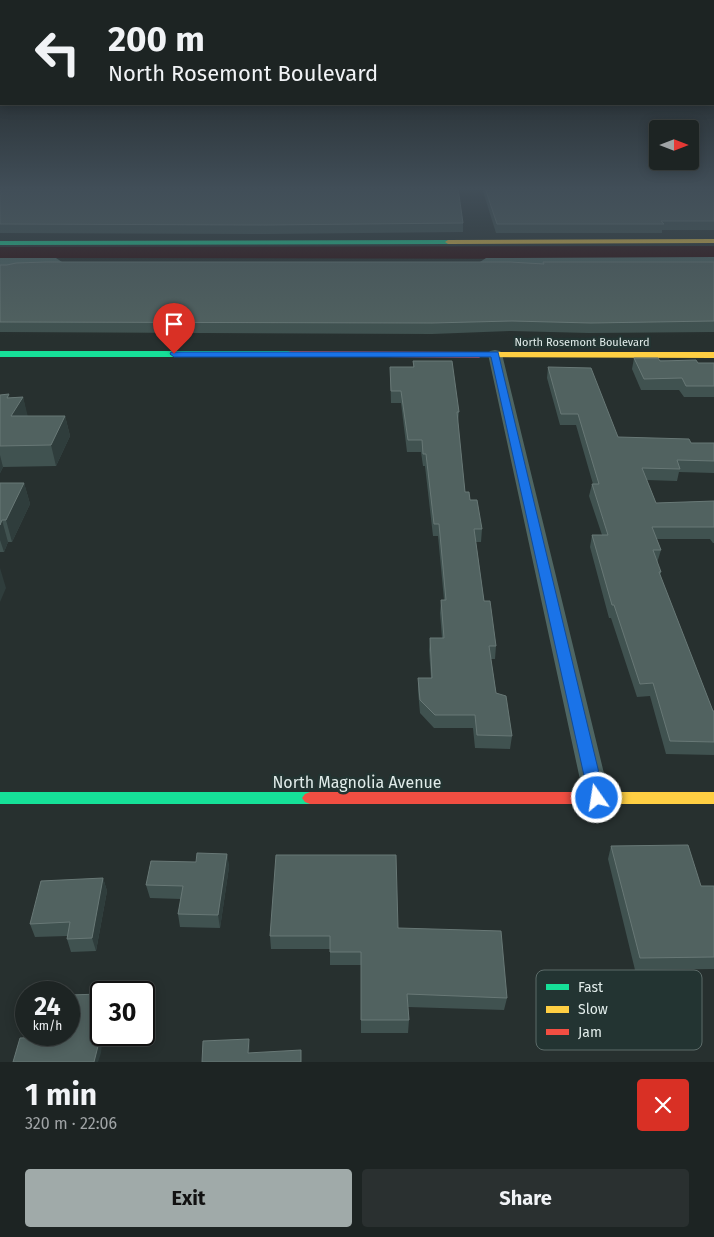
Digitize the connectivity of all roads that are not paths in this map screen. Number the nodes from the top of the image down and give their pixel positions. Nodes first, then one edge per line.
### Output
1 (714, 241) edge
2 (0, 243) edge
3 (0, 262) edge
4 (69, 262) edge
5 (476, 262) edge
6 (714, 262) edge
7 (0, 354) edge
8 (495, 354) junction
9 (714, 354) edge
10 (0, 798) edge
11 (597, 798) junction
12 (714, 798) edge

1 - 2 street
3 - 4 street
5 - 6 street
7 - 8 street, North Rosemont Boulevard
8 - 9 street, North Rosemont Boulevard
8 - 11 street
10 - 11 street, North Magnolia Avenue
11 - 12 street, North Magnolia Avenue

